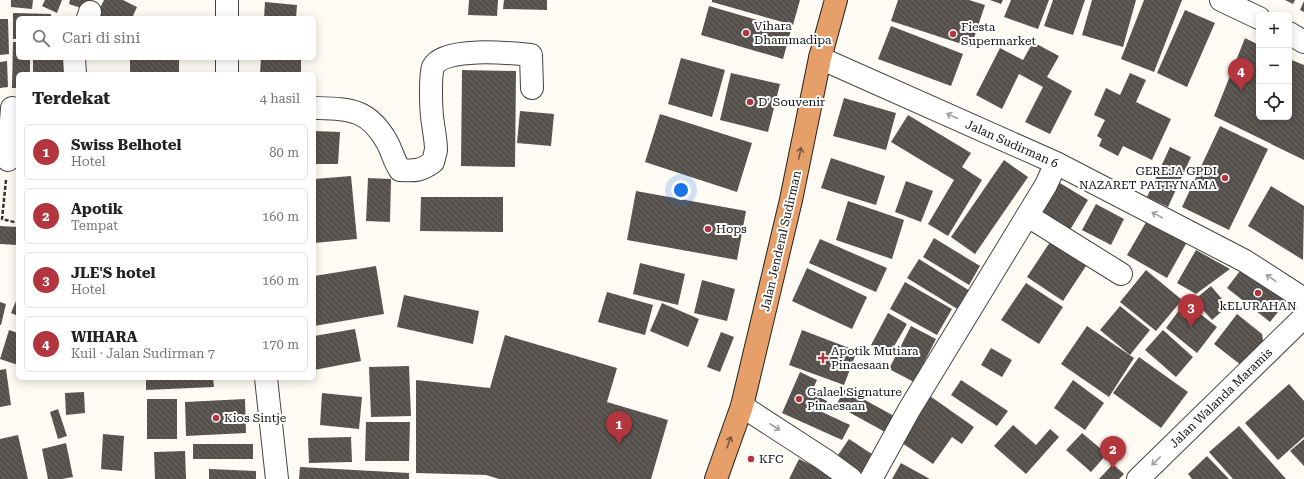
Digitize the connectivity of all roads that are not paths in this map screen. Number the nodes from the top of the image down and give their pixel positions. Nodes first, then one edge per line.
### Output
1 (227, 0) edge
2 (836, 0) edge
3 (1221, 0) edge
4 (227, 16) edge
5 (1256, 17) edge
6 (1292, 34) edge
7 (1304, 42) edge
8 (820, 58) junction
9 (74, 60) edge
10 (227, 60) edge
11 (75, 72) edge
12 (227, 72) edge
13 (532, 88) dead end
14 (10, 108) edge
15 (316, 108) edge
16 (8, 160) road end
17 (1056, 163) junction
18 (1028, 216) junction
19 (1121, 274) dead end
20 (1304, 299) edge
21 (1304, 316) edge
22 (266, 380) edge
23 (742, 406) junction
24 (277, 479) edge
25 (716, 479) edge
26 (851, 479) edge
27 (872, 479) edge
28 (1138, 479) edge

1 - 4 street
2 - 8 highway, Jalan Jenderal Sudirman
3 - 5 street
6 - 7 street
17 -> 8 street, Jalan Sudirman 6
23 -> 8 highway, Jalan Jenderal Sudirman
9 - 11 street
10 - 12 street
13 - 15 street
14 - 16 street
17 - 18 street
20 -> 17 street, Jalan Sudirman 6
18 - 19 street
18 - 27 street
21 -> 28 street, Jalan Walanda Maramis
22 - 24 street
25 -> 23 highway, Jalan Jenderal Sudirman
23 -> 26 street

